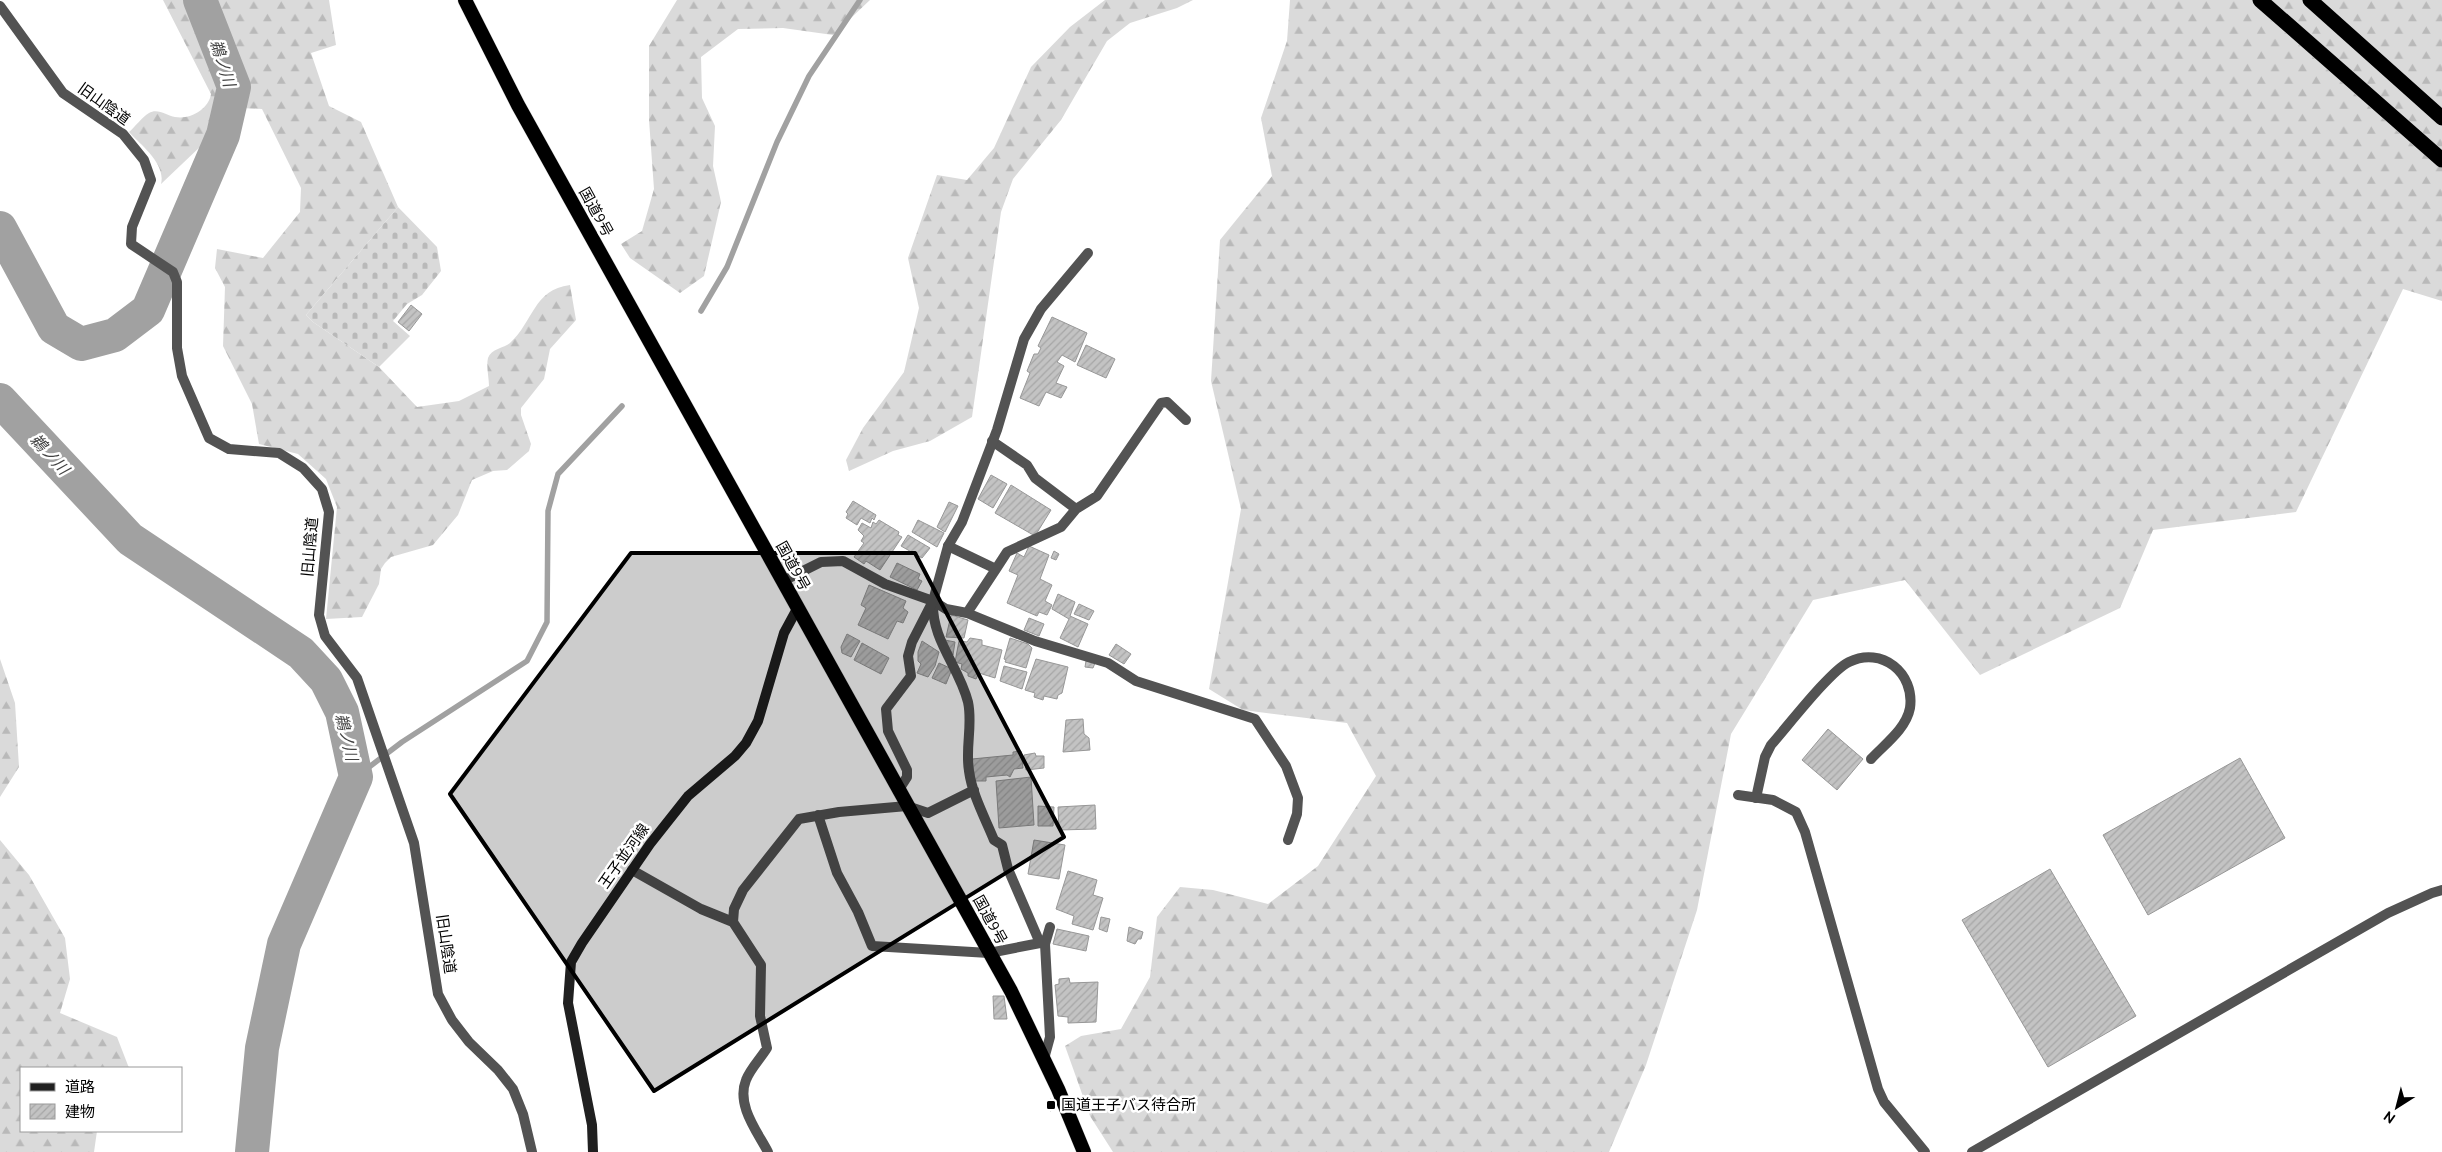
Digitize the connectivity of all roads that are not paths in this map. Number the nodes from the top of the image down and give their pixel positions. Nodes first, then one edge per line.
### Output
1 (465, 0) edge
2 (2260, 0) edge
3 (2310, 0) edge
4 (0, 6) edge
5 (2442, 118) edge
6 (2442, 160) edge
7 (1088, 253) dead end
8 (1186, 420) dead end
9 (992, 441) junction
10 (1076, 509) junction
11 (948, 546) junction
12 (996, 569) junction
13 (783, 582) junction
14 (933, 601) junction
15 (797, 608) junction
16 (967, 613) junction
17 (1871, 759) dead end
18 (974, 790) junction
19 (898, 791) junction
20 (1738, 795) dead end
21 (1756, 798) junction
22 (907, 806) junction
23 (818, 815) junction
24 (1288, 840) dead end
25 (632, 870) junction
26 (2442, 890) edge
27 (733, 922) junction
28 (1050, 927) dead end
29 (1043, 944) junction
30 (989, 953) junction
31 (1044, 1059) junction
32 (532, 1152) edge
33 (593, 1152) edge
34 (768, 1152) edge
35 (1084, 1152) edge
36 (1925, 1152) edge
37 (1972, 1152) edge

1 - 13 highway, 国道9号
2 - 6 highway
3 - 5 highway
4 - 32 street, 旧山陰道
7 - 9 street
8 - 10 street
9 - 10 street
9 - 11 street
10 - 12 street
11 - 12 street
11 - 14 street
12 - 16 street
13 - 14 street
13 - 15 highway, 国道9号
14 - 16 street
14 - 18 street
14 - 19 street
15 - 19 highway, 国道9号
15 - 25 main road, 王子並河線
16 - 24 street
17 - 21 street
18 - 22 street
18 - 29 street
19 - 22 highway, 国道9号
20 - 21 street
21 - 36 street
22 - 23 street
22 - 30 highway, 国道9号
23 - 27 street
23 - 30 street
25 - 27 street
25 - 33 main road, 王子並河線
26 - 37 street
27 - 34 street
28 - 29 street
29 - 30 street
29 - 31 street
30 - 31 highway, 国道9号
31 - 35 highway, 国道9号

